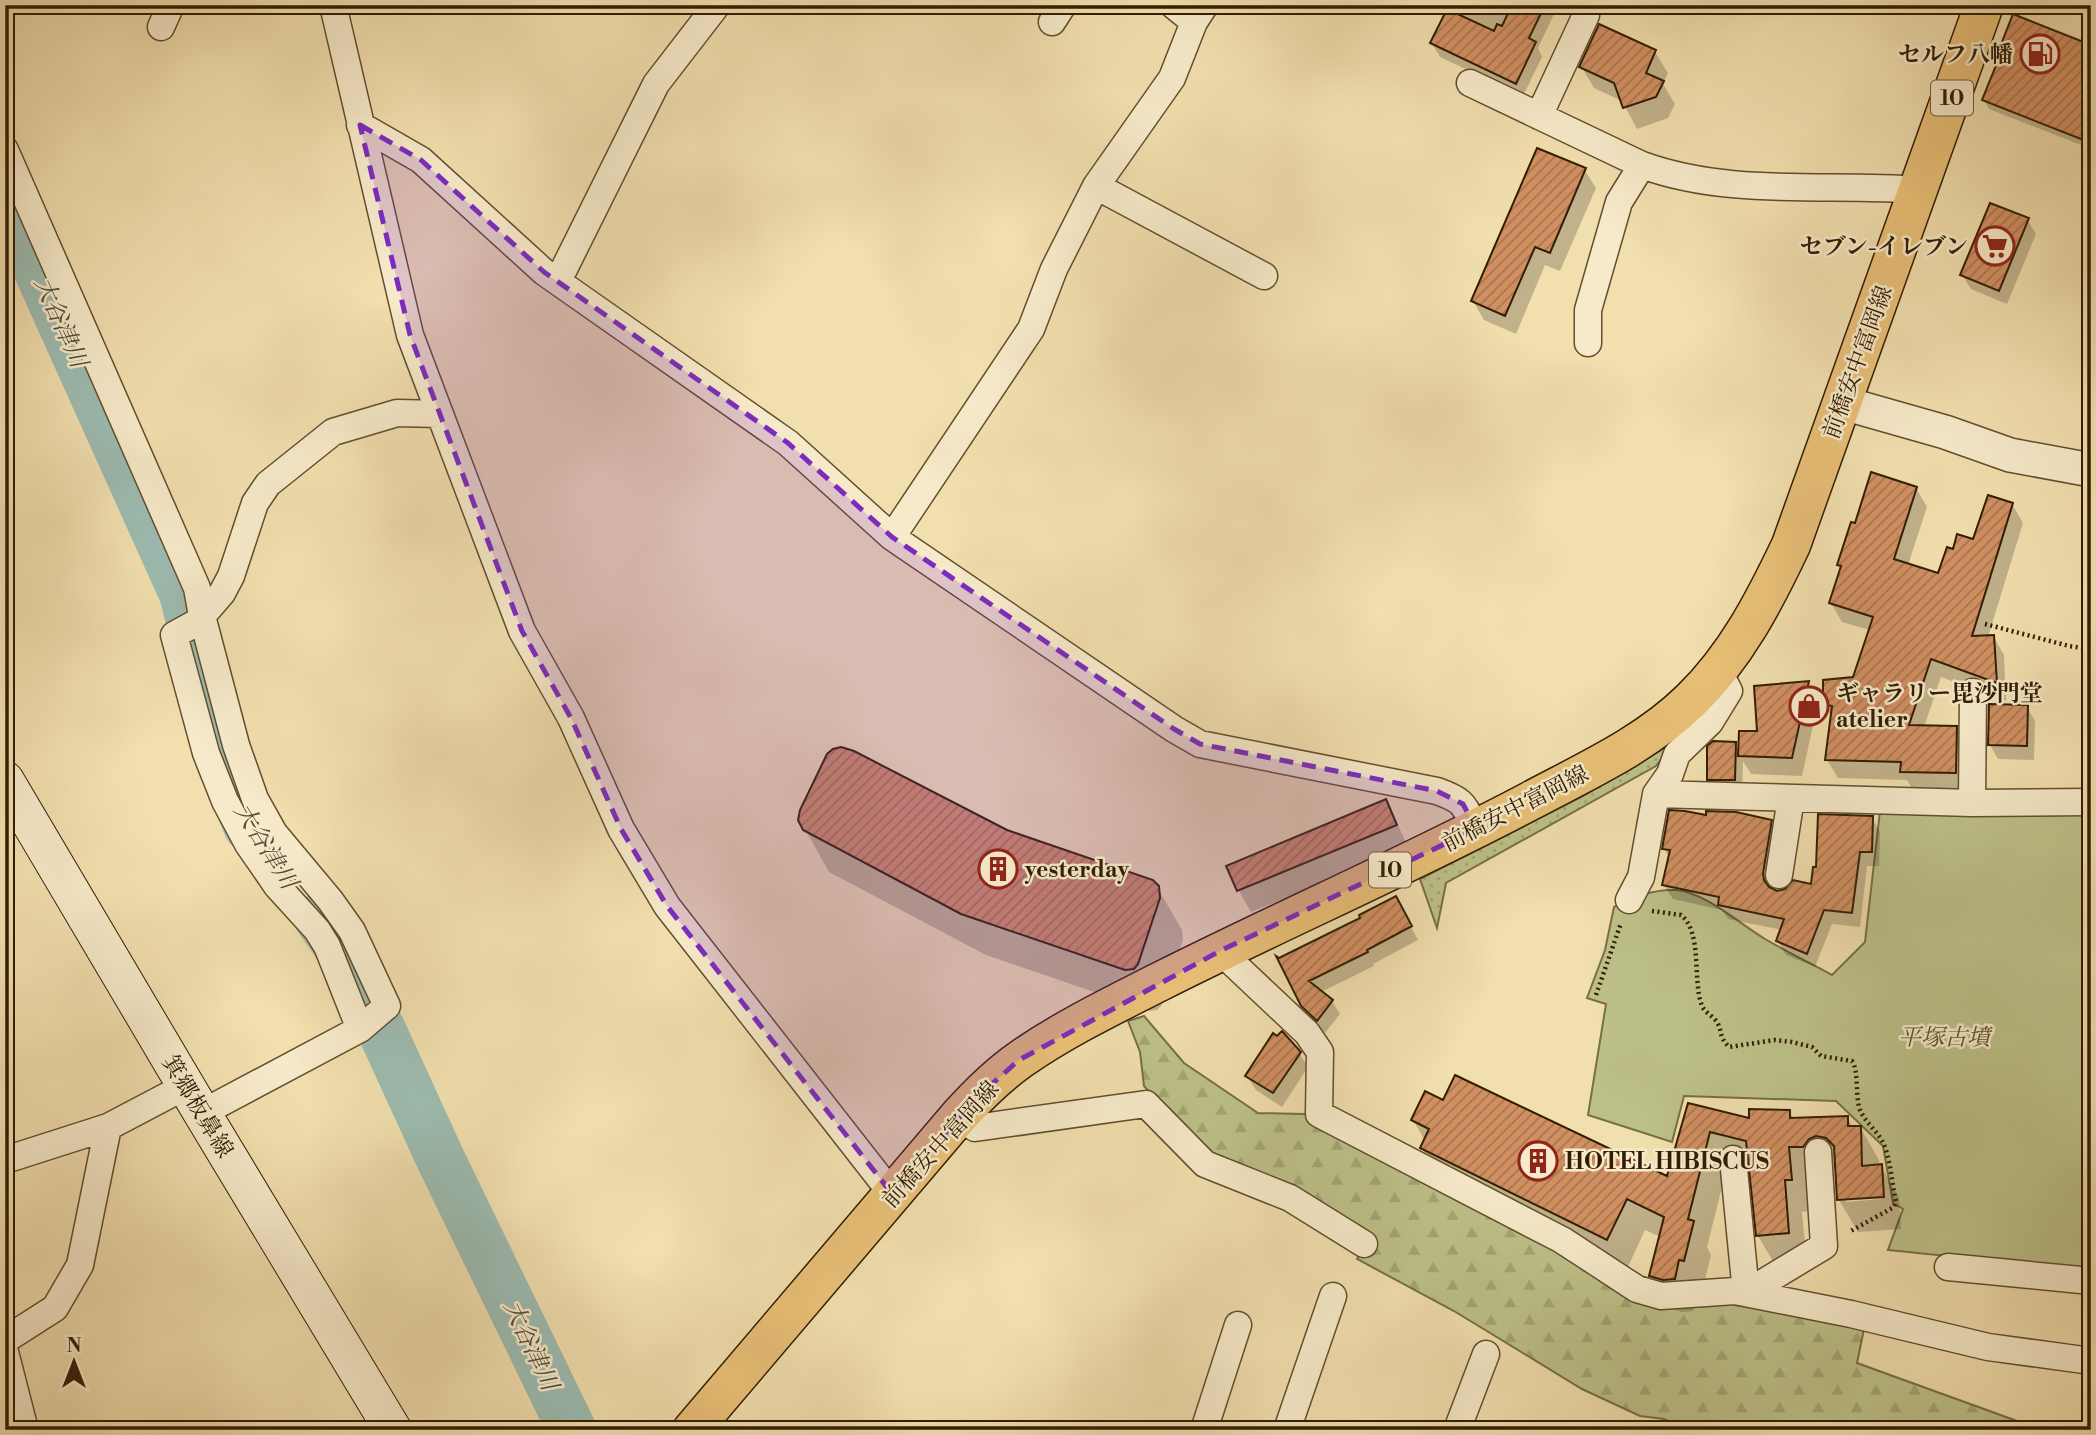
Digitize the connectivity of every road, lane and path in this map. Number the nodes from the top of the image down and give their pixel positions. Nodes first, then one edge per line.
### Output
1 (333, 5) edge
2 (717, 5) edge
3 (1172, 5) edge
4 (1984, 5) edge
5 (1200, 14) edge
6 (1586, 15) dead end
7 (1469, 83) dead end
8 (1539, 116) junction
9 (360, 125) junction
10 (5, 150) edge
11 (1642, 165) junction
12 (1096, 186) junction
13 (1919, 190) junction
14 (1264, 276) dead end
15 (558, 281) junction
16 (1588, 343) dead end
17 (1843, 402) junction
18 (440, 414) junction
19 (2091, 470) edge
20 (892, 537) junction
21 (192, 624) junction
22 (1985, 624) dead end
23 (2091, 649) edge
24 (1718, 670) junction
25 (1973, 692) dead end
26 (5, 780) edge
27 (1656, 794) junction
28 (1791, 798) junction
29 (2091, 802) edge
30 (1972, 803) junction
31 (1476, 829) junction
32 (1779, 875) dead end
33 (1629, 900) junction
34 (1220, 951) junction
35 (1596, 995) dead end
36 (194, 1099) junction
37 (959, 1116) junction
38 (108, 1127) junction
39 (1818, 1152) dead end
40 (1733, 1159) dead end
41 (5, 1160) edge
42 (893, 1195) junction
43 (1364, 1244) dead end
44 (1824, 1246) junction
45 (1948, 1267) dead end
46 (2091, 1281) edge
47 (1746, 1293) junction
48 (1333, 1296) dead end
49 (1238, 1325) dead end
50 (5, 1340) edge
51 (5, 1352) edge
52 (1486, 1354) dead end
53 (2091, 1361) edge
54 (25, 1430) edge
55 (393, 1430) edge
56 (692, 1430) edge
57 (1204, 1430) edge
58 (1287, 1430) edge
59 (1457, 1430) edge

1 - 9 street
2 - 15 street
3 - 5 street
4 - 13 main road, 前橋安中富岡線 / 10
5 - 12 street
6 - 8 street
7 - 8 street
8 - 11 street
9 - 15 street
9 - 18 street
10 - 21 street
11 - 13 street
11 - 16 street
12 - 14 street
12 - 20 street
13 - 17 main road, 前橋安中富岡線 / 10
15 - 20 street
17 - 19 street
17 - 24 main road, 前橋安中富岡線 / 10
18 - 21 street
18 - 42 street
20 - 31 street
21 - 36 street
22 - 23 path
24 - 27 street
24 - 31 main road, 前橋安中富岡線 / 10
25 - 30 street
26 - 36 main road, 箕郷板鼻線
27 - 28 street
27 - 33 street
28 - 30 street
28 - 32 street
29 - 30 street
31 - 34 main road, 前橋安中富岡線 / 10
33 - 35 path
33 - 44 path
34 - 37 main road, 前橋安中富岡線 / 10
34 - 47 street
36 - 38 street
36 - 55 main road, 箕郷板鼻線
37 - 42 main road, 前橋安中富岡線 / 10
37 - 43 street
38 - 41 street
38 - 50 street
39 - 44 street
40 - 47 street
42 - 56 main road, 前橋安中富岡線 / 10
44 - 47 street
45 - 46 street
47 - 53 street
48 - 58 street
49 - 57 street
51 - 54 street
52 - 59 street

